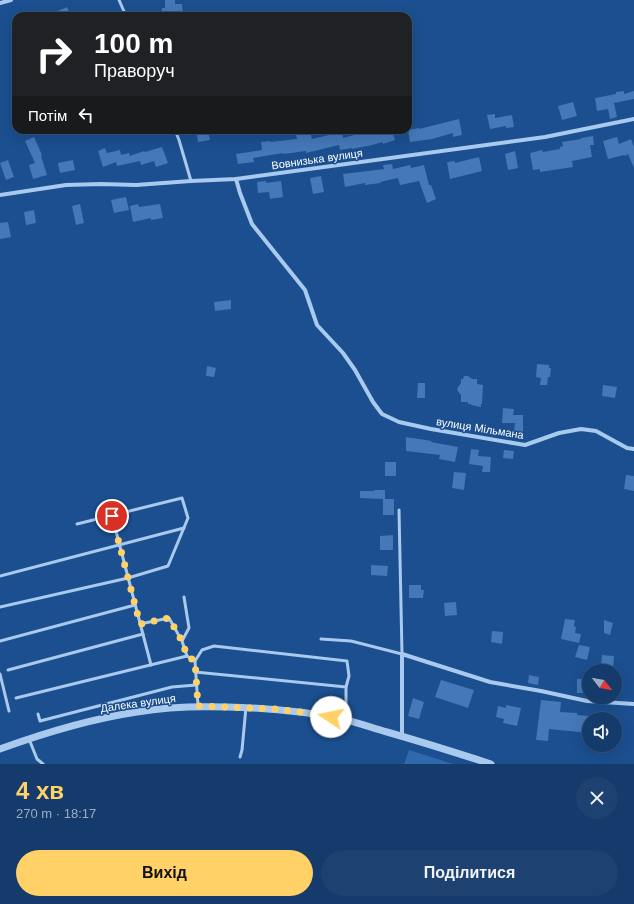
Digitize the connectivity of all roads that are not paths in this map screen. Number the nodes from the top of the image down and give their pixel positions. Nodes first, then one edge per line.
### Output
1 (11, 0) edge
2 (119, 0) edge
3 (0, 3) edge
4 (124, 12) edge
5 (634, 119) edge
6 (177, 134) edge
7 (236, 179) junction
8 (191, 181) junction
9 (0, 196) edge
10 (634, 449) edge
11 (399, 510) dead end
12 (112, 516) junction
13 (77, 524) dead end
14 (184, 528) junction
15 (119, 545) junction
16 (0, 576) edge
17 (128, 578) junction
18 (184, 597) dead end
19 (135, 605) junction
20 (0, 607) edge
21 (140, 624) junction
22 (143, 634) junction
23 (322, 639) dead end
24 (0, 640) edge
25 (182, 641) junction
26 (402, 654) junction
27 (187, 656) junction
28 (195, 661) junction
29 (151, 665) junction
30 (8, 670) dead end
31 (196, 672) junction
32 (0, 674) edge
33 (196, 685) junction
34 (346, 687) junction
35 (16, 698) dead end
36 (634, 704) edge
37 (346, 705) dead end
38 (198, 706) junction
39 (246, 708) junction
40 (9, 711) dead end
41 (38, 714) dead end
42 (402, 736) junction
43 (29, 739) junction
44 (0, 749) edge
45 (240, 757) dead end
46 (43, 764) edge
47 (491, 764) edge

1 - 3 street
2 - 4 lane
5 - 7 street, Вовнизька вулиця
6 - 8 lane
7 - 8 street, Вовнизька вулиця
7 - 10 street, вулиця Мільмана
8 - 9 street, Вовнизька вулиця
11 - 26 lane
12 - 13 lane
12 - 14 lane
12 - 15 lane
14 - 15 lane
14 - 17 lane
15 - 16 lane
15 - 17 lane
17 - 19 lane
17 - 20 lane
18 - 25 lane
19 - 21 lane
19 - 24 lane
21 - 22 lane
21 - 25 lane
22 - 29 lane
22 - 30 lane
23 - 26 lane
25 - 27 lane
26 - 36 street
26 - 42 street
27 - 28 lane
27 - 29 lane
28 - 31 lane
28 - 34 lane
29 - 35 lane
31 - 33 lane
31 - 34 lane
32 - 40 lane
33 - 38 lane
33 - 41 lane
34 - 37 lane
38 - 39 street, Далека вулиця
38 - 43 street, Далека вулиця
39 - 42 street, Далека вулиця
39 - 45 lane
42 - 47 street, Далека вулиця
43 - 44 street, Далека вулиця
43 - 46 lane

